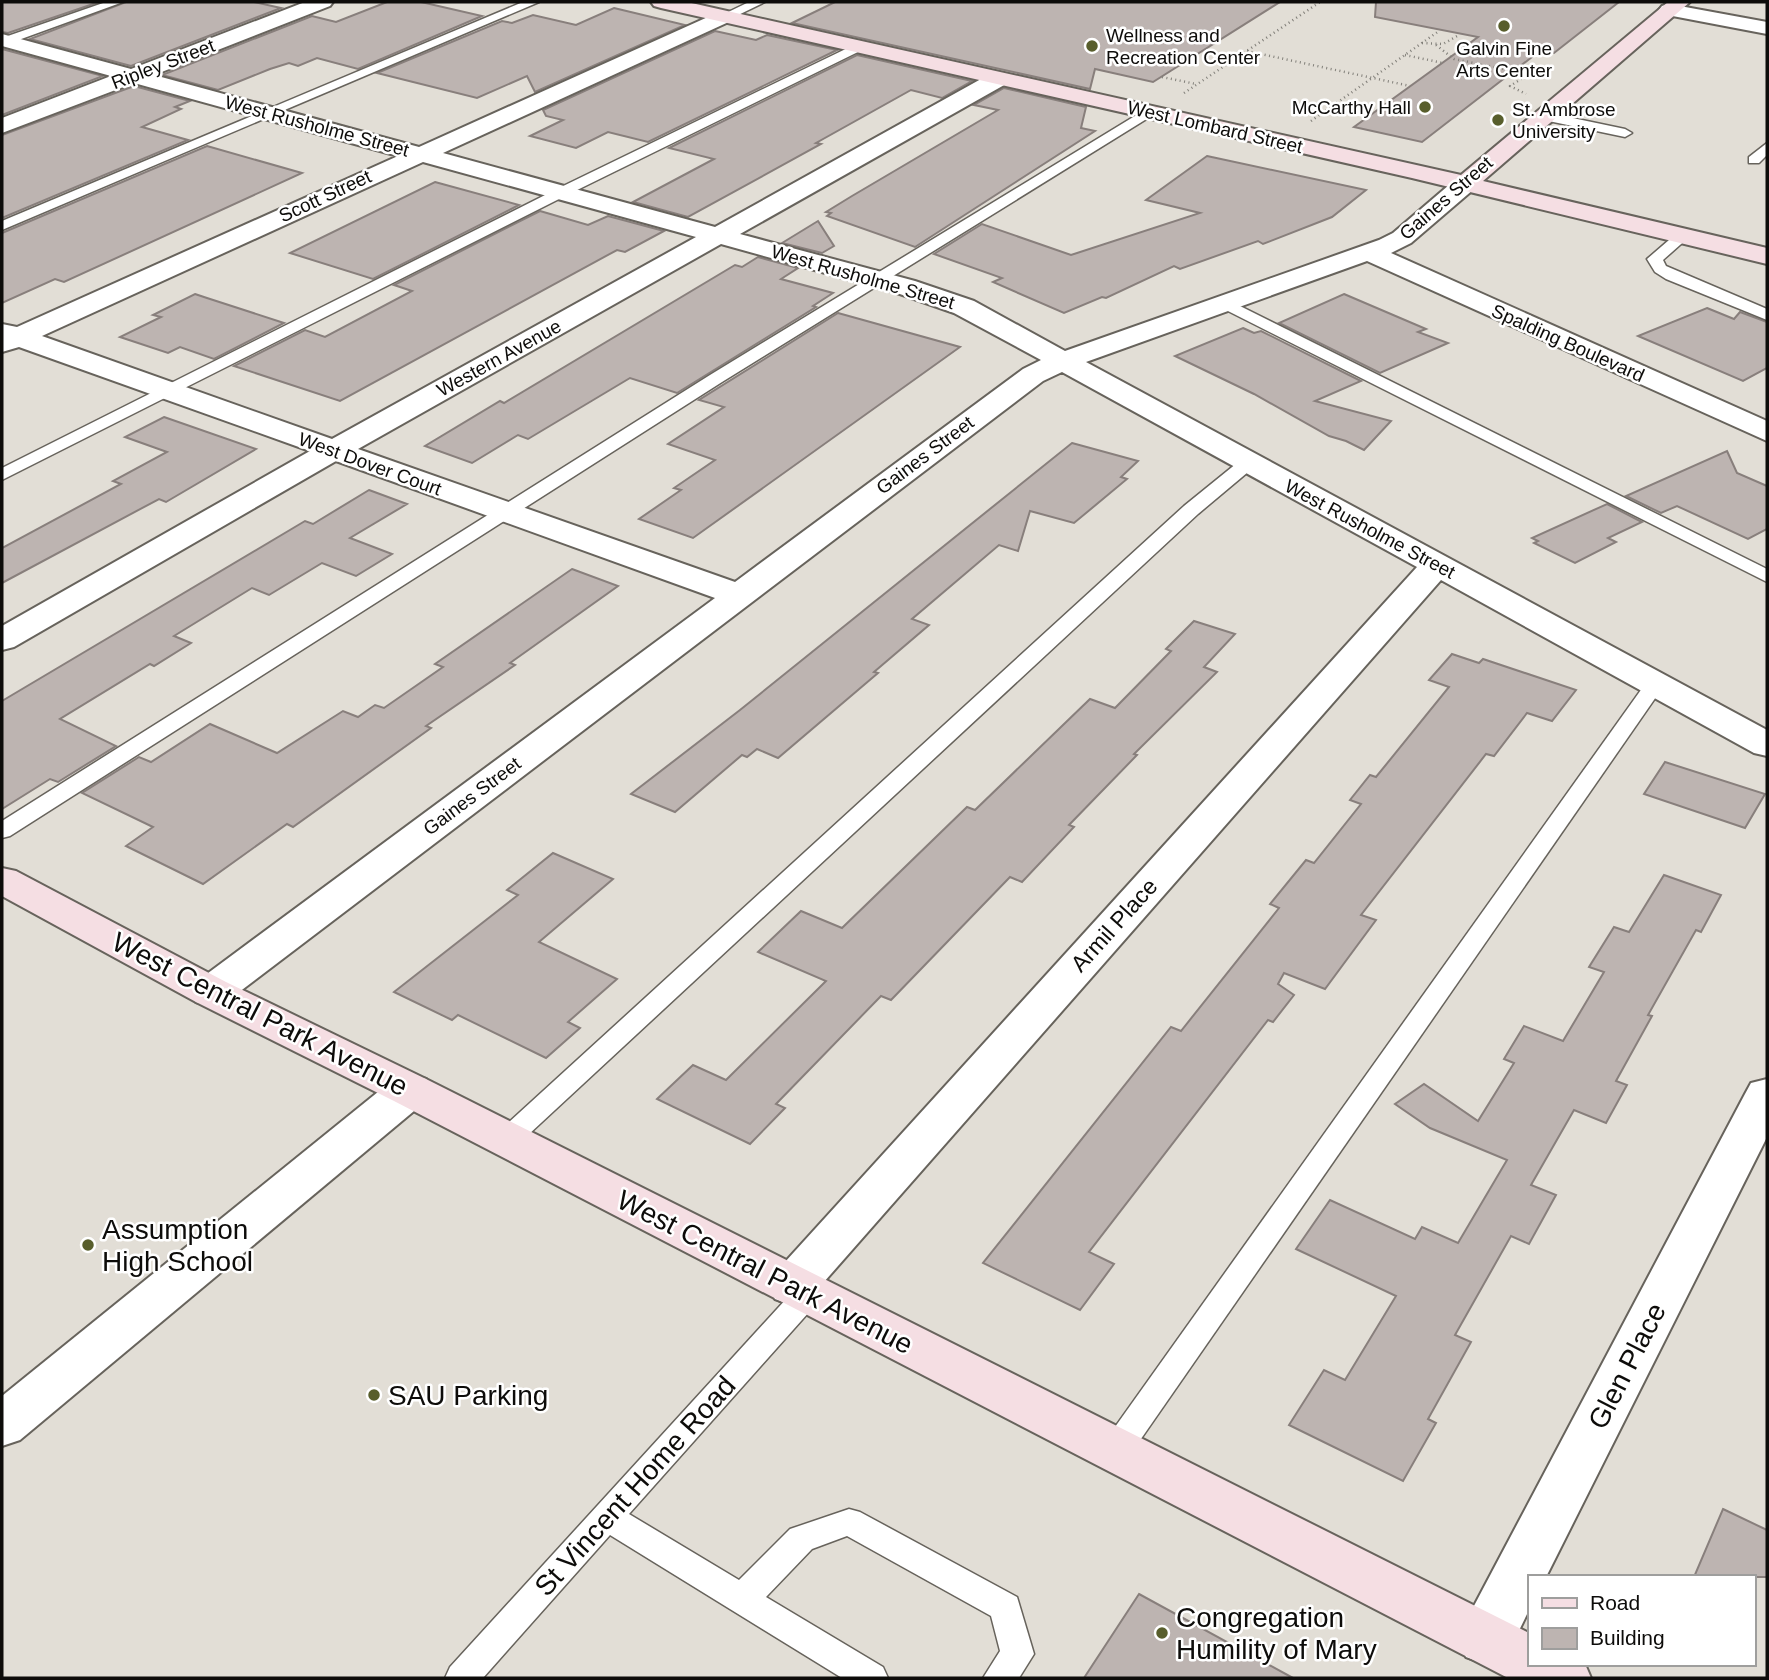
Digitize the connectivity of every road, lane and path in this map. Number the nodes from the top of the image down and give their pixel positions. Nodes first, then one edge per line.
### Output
1 (117, 2) edge
2 (323, 2) edge
3 (533, 2) edge
4 (661, 2) edge
5 (759, 2) edge
6 (1320, 2) edge
7 (1674, 6) edge
8 (726, 16) junction
9 (1767, 28) edge
10 (1439, 31) dead end
11 (1459, 35) dead end
12 (3, 41) edge
13 (1422, 43) junction
14 (1436, 44) junction
15 (856, 47) junction
16 (1246, 51) junction
17 (1405, 55) junction
18 (1443, 63) dead end
19 (132, 75) junction
20 (1162, 77) dead end
21 (1372, 77) junction
22 (998, 79) junction
23 (1196, 84) junction
24 (1410, 86) dead end
25 (1175, 98) dead end
26 (1539, 106) junction
27 (270, 113) junction
28 (1148, 113) junction
29 (2, 126) edge
30 (1304, 126) dead end
31 (1625, 133) dead end
32 (1767, 147) edge
33 (419, 153) junction
34 (1754, 160) dead end
35 (1465, 184) junction
36 (562, 192) junction
37 (2, 226) edge
38 (718, 235) junction
39 (1681, 237) junction
40 (1370, 253) junction
41 (1767, 256) edge
42 (874, 279) junction
43 (1226, 304) junction
44 (1767, 315) edge
45 (7, 337) edge
46 (1063, 361) junction
47 (166, 391) junction
48 (1767, 432) edge
49 (334, 450) junction
50 (1248, 463) junction
51 (2, 475) edge
52 (503, 511) junction
53 (1437, 565) junction
54 (1767, 576) edge
55 (739, 595) junction
56 (2, 640) edge
57 (1655, 684) junction
58 (1767, 745) edge
59 (2, 831) edge
60 (2, 880) edge
61 (211, 992) junction
62 (410, 1090) junction
63 (1767, 1094) edge
64 (505, 1141) junction
65 (800, 1290) junction
66 (2, 1425) edge
67 (1116, 1450) junction
68 (607, 1517) junction
69 (741, 1600) junction
70 (1486, 1639) junction
71 (1528, 1660) edge
72 (1540, 1666) edge
73 (463, 1678) edge
74 (872, 1678) edge
75 (1000, 1678) edge
76 (1563, 1678) edge

1 - 12 lane
2 - 19 street, Ripley Street
3 - 27 lane
4 - 8 street, West Lombard Street
5 - 8 lane
6 - 16 path
7 - 9 street
7 - 26 street, Gaines Street
8 - 15 street, West Lombard Street
8 - 33 street, Scott Street
10 - 13 path
11 - 14 path
12 - 19 street, West Rusholme Street
13 - 14 path
13 - 17 path
14 - 26 path
15 - 22 street, West Lombard Street
15 - 36 lane
16 - 21 path
16 - 23 path
17 - 18 path
17 - 21 path
19 - 27 street, West Rusholme Street
19 - 29 street, Ripley Street
20 - 23 path
21 - 24 path
21 - 30 path
22 - 28 street, West Lombard Street
22 - 38 street, Western Avenue
23 - 25 path
26 - 31 lane
26 - 35 street, Gaines Street
27 - 33 street, West Rusholme Street
27 - 37 lane
28 - 35 street, West Lombard Street
28 - 42 lane
32 - 34 lane
33 - 36 street, West Rusholme Street
33 - 45 street, Scott Street
35 - 39 street, West Lombard Street
35 - 40 street, Gaines Street
36 - 38 street, West Rusholme Street
36 - 47 lane
38 - 42 street, West Rusholme Street
38 - 49 street, Western Avenue
39 - 41 street, West Lombard Street
39 - 44 lane
40 - 43 street, Gaines Street
40 - 48 street, Spalding Boulevard
42 - 46 street, West Rusholme Street
42 - 52 lane
43 - 46 street, Gaines Street
43 - 54 lane
45 - 47 street, West Dover Court
46 - 50 street, West Rusholme Street
46 - 55 street, Gaines Street
47 - 49 street, West Dover Court
47 - 51 lane
49 - 52 street, West Dover Court
49 - 56 street, Western Avenue
50 - 53 street, West Rusholme Street
50 - 64 lane
52 - 55 street, West Dover Court
52 - 59 lane
53 - 57 street, West Rusholme Street
53 - 65 street, Armil Place
55 - 61 street, Gaines Street
57 - 58 street, West Rusholme Street
57 - 67 lane
60 - 61 street, West Central Park Avenue
61 - 62 street, West Central Park Avenue
62 - 64 street, West Central Park Avenue
62 - 66 street
63 - 70 street, Glen Place
64 - 65 street, West Central Park Avenue
65 - 67 street, West Central Park Avenue
65 - 68 lane, St Vincent Home Road
67 - 70 street, West Central Park Avenue
68 - 69 lane
68 - 73 lane, St Vincent Home Road
69 - 74 lane
69 - 75 lane
70 - 71 street, West Central Park Avenue
72 - 76 street

